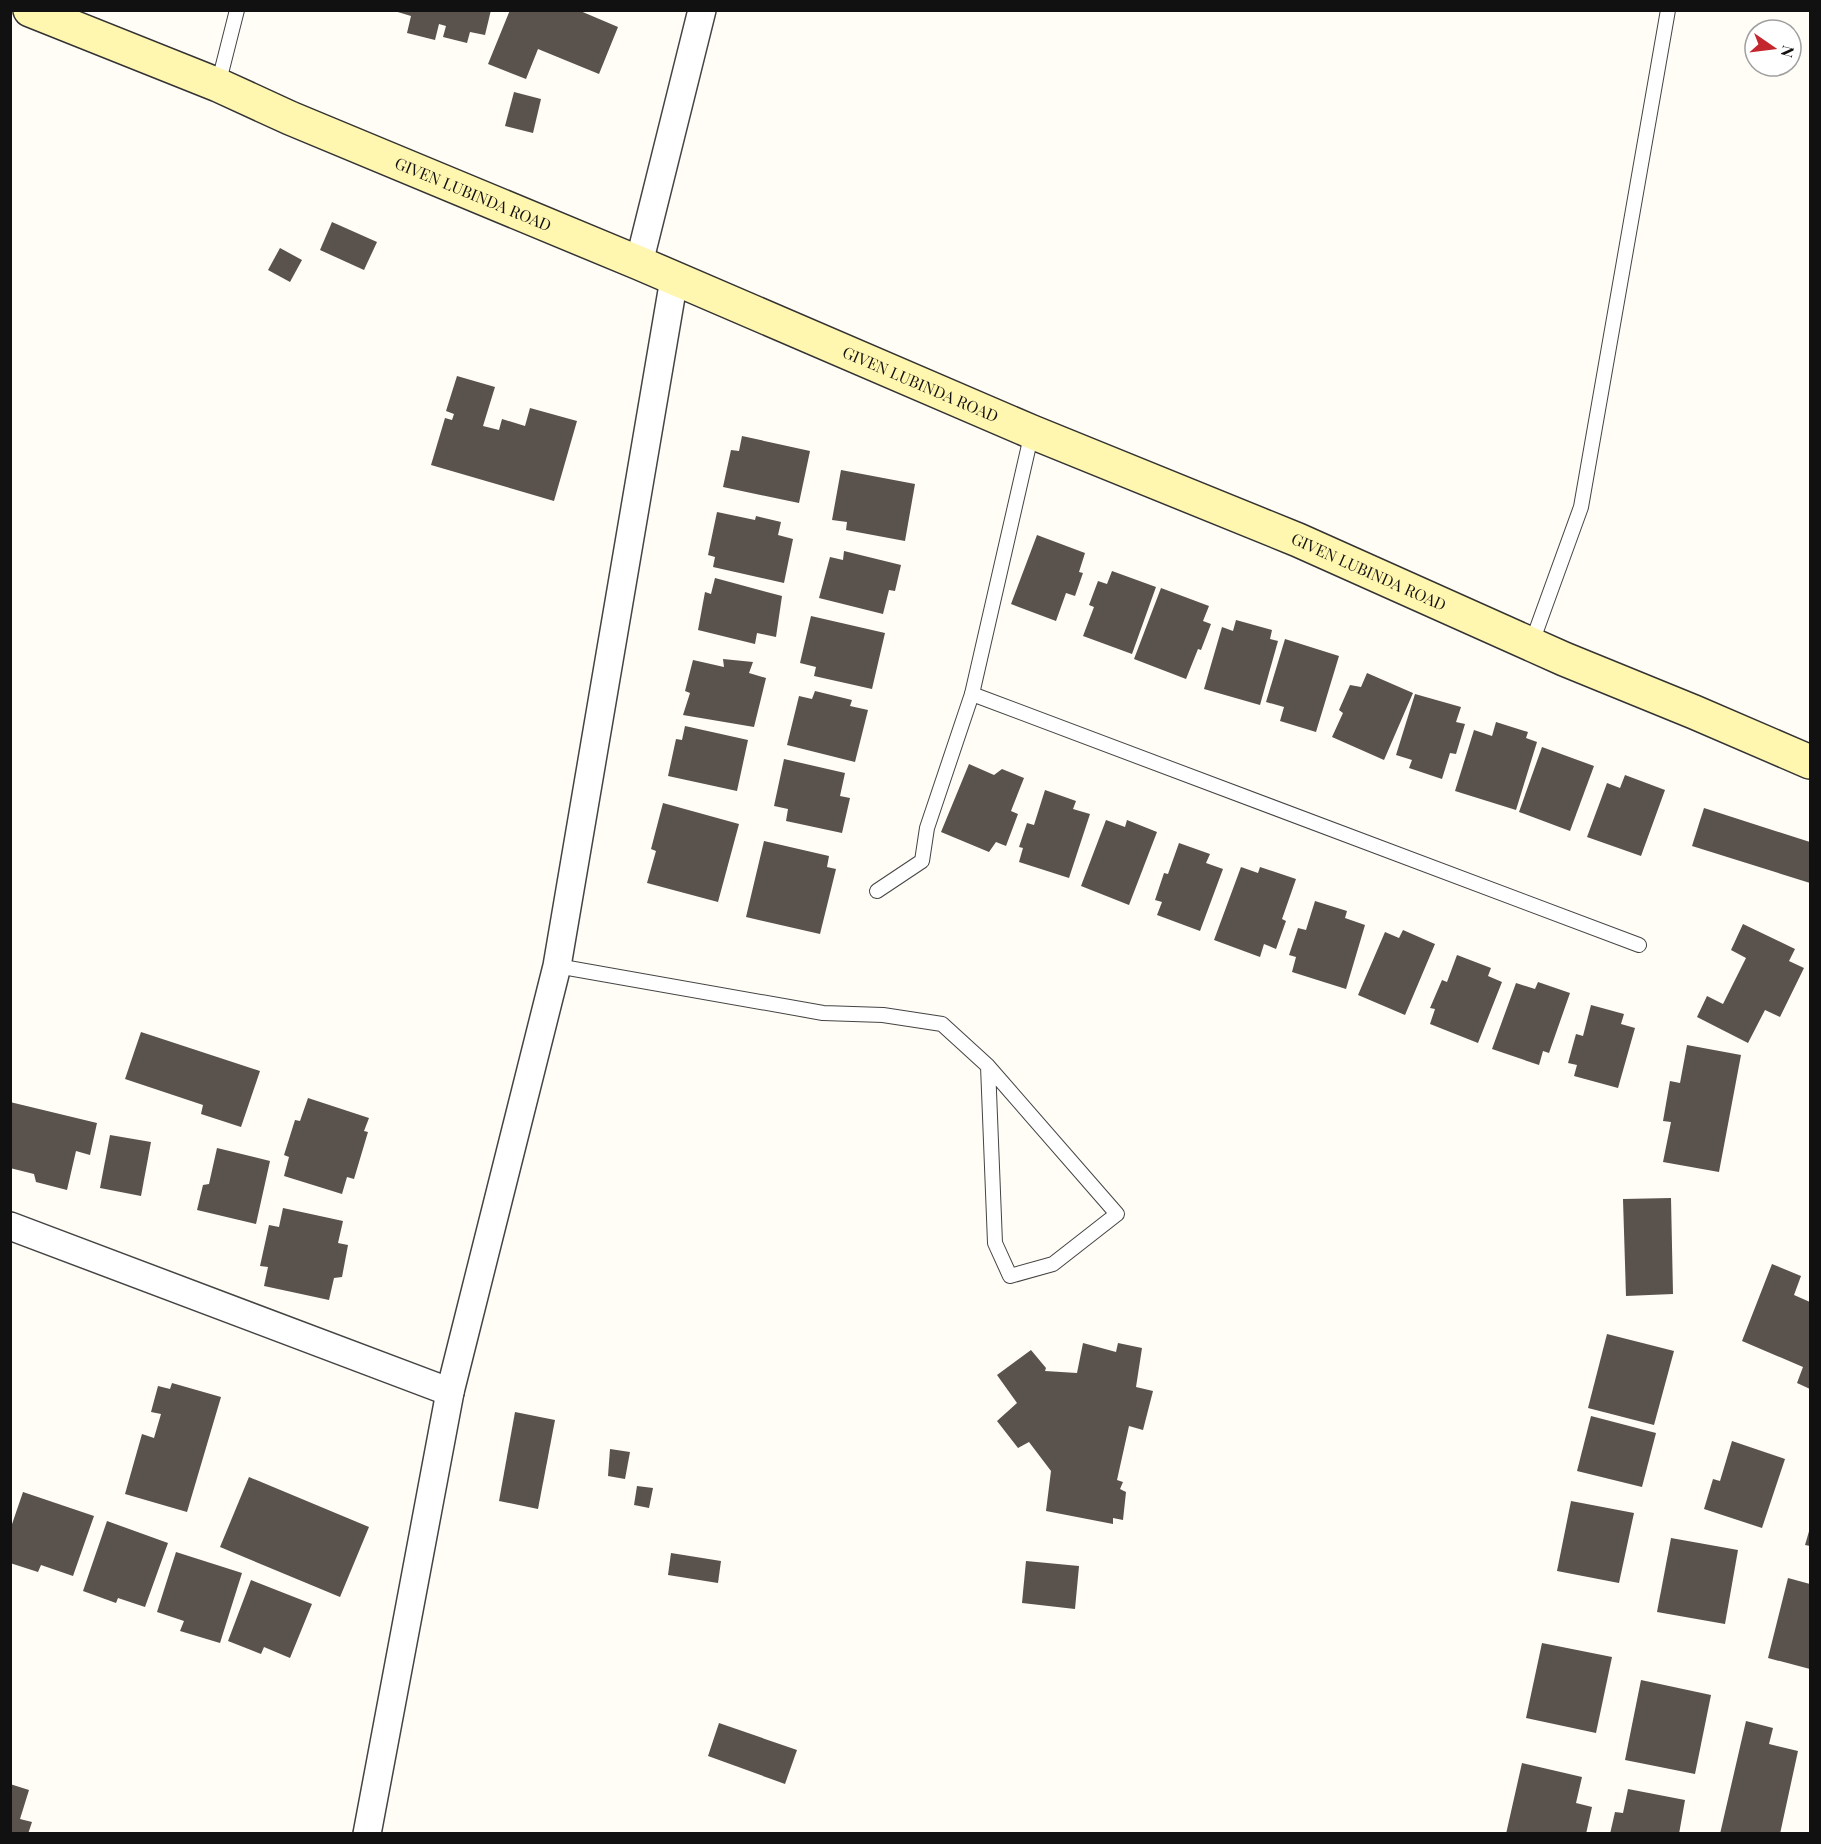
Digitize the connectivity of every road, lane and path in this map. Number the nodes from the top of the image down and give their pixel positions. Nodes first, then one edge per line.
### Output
1 (30, 10) edge
2 (237, 10) edge
3 (702, 10) edge
4 (1668, 10) edge
5 (218, 85) junction
6 (639, 263) junction
7 (674, 279) junction
8 (1032, 432) junction
9 (1530, 645) junction
10 (972, 694) junction
11 (1810, 762) edge
12 (877, 891) dead end
13 (1639, 945) dead end
14 (557, 966) junction
15 (988, 1066) junction
16 (10, 1226) edge
17 (450, 1392) junction
18 (367, 1833) edge

1 - 5 street, GIVEN LUBINDA ROAD
2 - 5 lane
3 - 6 street
4 - 9 lane
5 - 6 street, GIVEN LUBINDA ROAD
6 - 7 street, GIVEN LUBINDA ROAD
7 - 8 street, GIVEN LUBINDA ROAD
7 - 14 street
8 - 9 street, GIVEN LUBINDA ROAD
8 - 10 lane
9 - 11 street, GIVEN LUBINDA ROAD
10 - 12 lane
10 - 13 lane
14 - 15 lane
14 - 17 street
15 - 15 lane
16 - 17 street
17 - 18 street

